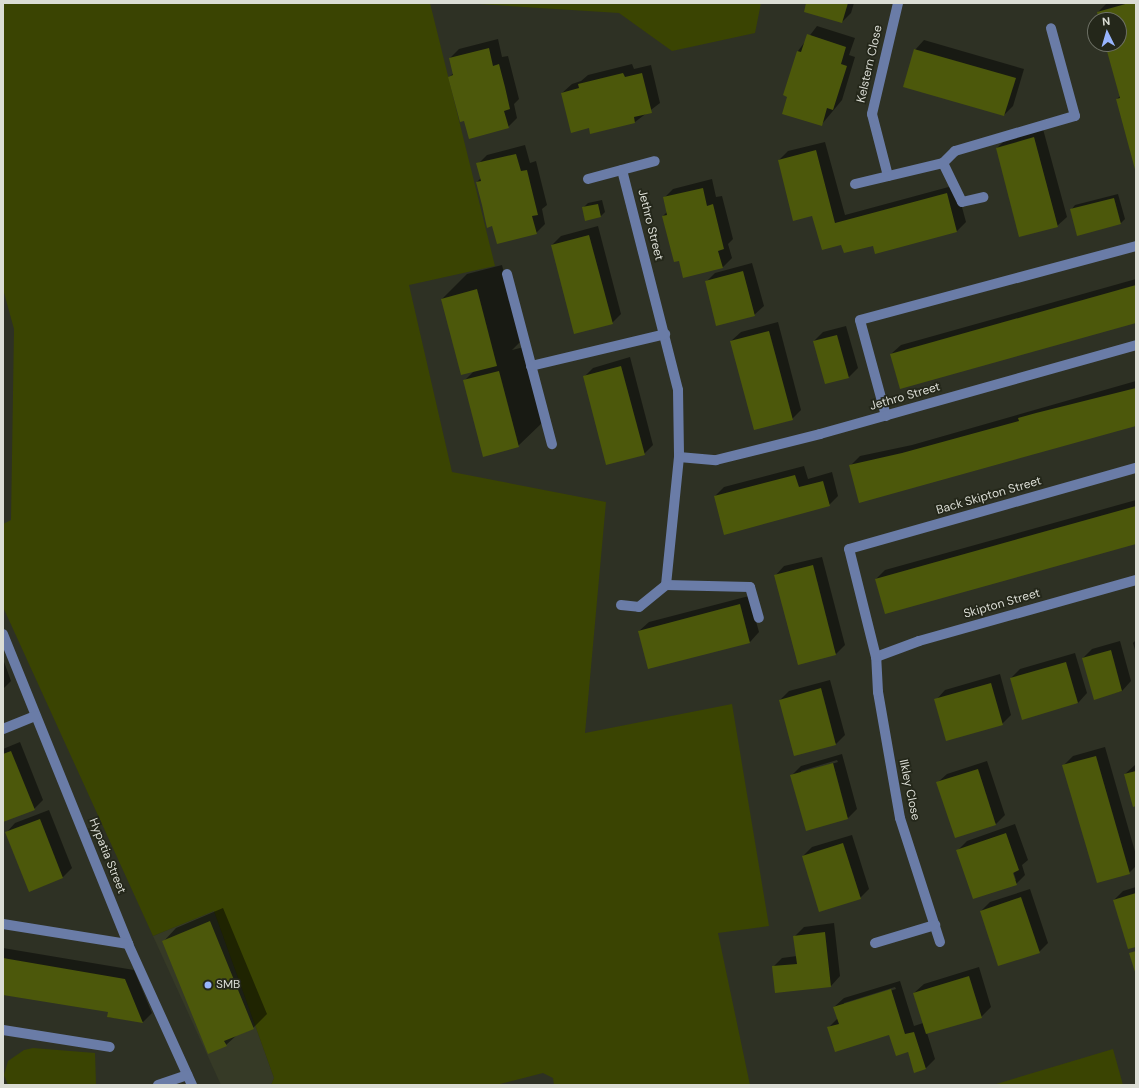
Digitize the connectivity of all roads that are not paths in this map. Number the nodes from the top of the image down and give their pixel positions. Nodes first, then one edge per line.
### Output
1 (898, 3) edge
2 (1050, 28) dead end
3 (655, 161) dead end
4 (943, 163) junction
5 (622, 170) junction
6 (888, 176) junction
7 (588, 179) dead end
8 (855, 184) dead end
9 (983, 197) dead end
10 (1136, 246) edge
11 (507, 274) dead end
12 (665, 334) junction
13 (1136, 345) edge
14 (531, 366) junction
15 (886, 416) junction
16 (552, 444) dead end
17 (679, 457) junction
18 (1136, 468) edge
19 (849, 549) joint
20 (1136, 580) edge
21 (666, 585) junction
22 (621, 604) dead end
23 (758, 618) dead end
24 (3, 634) edge
25 (876, 657) junction
26 (36, 716) junction
27 (3, 729) edge
28 (3, 924) edge
29 (935, 925) junction
30 (875, 942) dead end
31 (940, 942) dead end
32 (128, 944) junction
33 (3, 1030) edge
34 (110, 1047) dead end
35 (187, 1075) junction
36 (158, 1085) edge
37 (192, 1085) edge

1 - 6 street, Kelstern Close
2 - 4 street
3 - 5 street
4 - 6 street
4 - 9 street
5 - 7 street
5 - 12 street, Jethro Street
6 - 8 street
10 - 15 street
11 - 14 street
12 - 14 street
12 - 17 street, Jethro Street
13 - 15 street, Jethro Street
14 - 16 street
15 - 17 street, Jethro Street
17 - 21 street, Jethro Street
18 - 19 street, Back Skipton Street
19 - 25 street, Ilkley Close
20 - 25 street, Skipton Street
21 - 22 street
21 - 23 street
24 - 26 street, Hypatia Street
25 - 29 street, Ilkley Close
26 - 27 street
26 - 32 street, Hypatia Street
28 - 32 street
29 - 30 street
29 - 31 street, Ilkley Close
32 - 35 street, Hypatia Street
33 - 34 street
35 - 36 street
35 - 37 street, Hypatia Street

